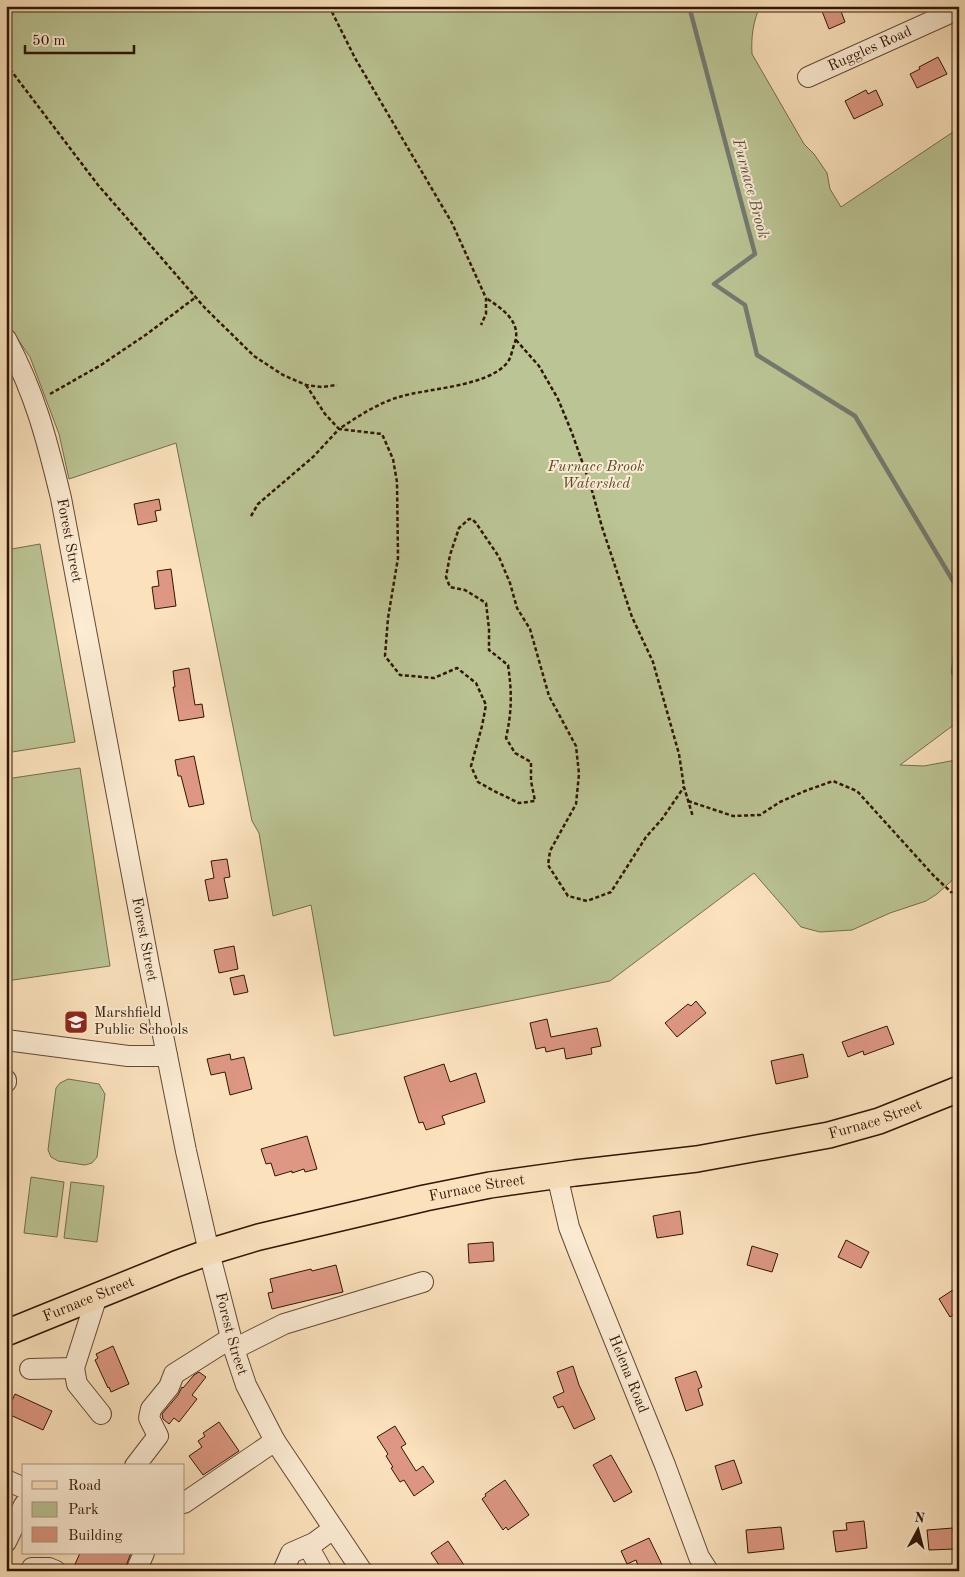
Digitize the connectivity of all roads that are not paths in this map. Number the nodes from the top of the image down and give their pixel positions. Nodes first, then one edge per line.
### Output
1 (959, 9) edge
2 (808, 77) dead end
3 (6, 339) edge
4 (6, 1040) edge
5 (167, 1056) junction
6 (959, 1089) edge
7 (557, 1175) junction
8 (209, 1252) junction
9 (422, 1282) dead end
10 (97, 1296) junction
11 (6, 1333) edge
12 (233, 1344) junction
13 (74, 1368) junction
14 (30, 1369) dead end
15 (101, 1414) dead end
16 (274, 1441) junction
17 (137, 1464) edge
18 (6, 1480) edge
19 (22, 1487) edge
20 (185, 1502) edge
21 (22, 1508) edge
22 (333, 1529) junction
23 (6, 1542) edge
24 (308, 1546) junction
25 (144, 1554) edge
26 (136, 1571) edge
27 (283, 1571) edge
28 (322, 1571) edge
29 (362, 1571) edge
30 (708, 1571) edge

1 - 2 street, Ruggles Road
3 - 5 street, Forest Street
4 - 5 street
5 - 8 street, Forest Street
6 - 7 main road, Furnace Street
7 - 8 main road, Furnace Street
7 - 30 street, Helena Road
8 - 10 main road, Furnace Street
8 - 12 street, Forest Street
9 - 12 street
10 - 11 main road, Furnace Street
10 - 13 street
12 - 16 street, Forest Street
12 - 17 street
13 - 14 street
13 - 15 street
16 - 20 street
16 - 22 street, Forest Street
18 - 19 street
21 - 23 street
22 - 24 street
22 - 29 street, Forest Street
24 - 27 street
24 - 28 street
25 - 26 street

